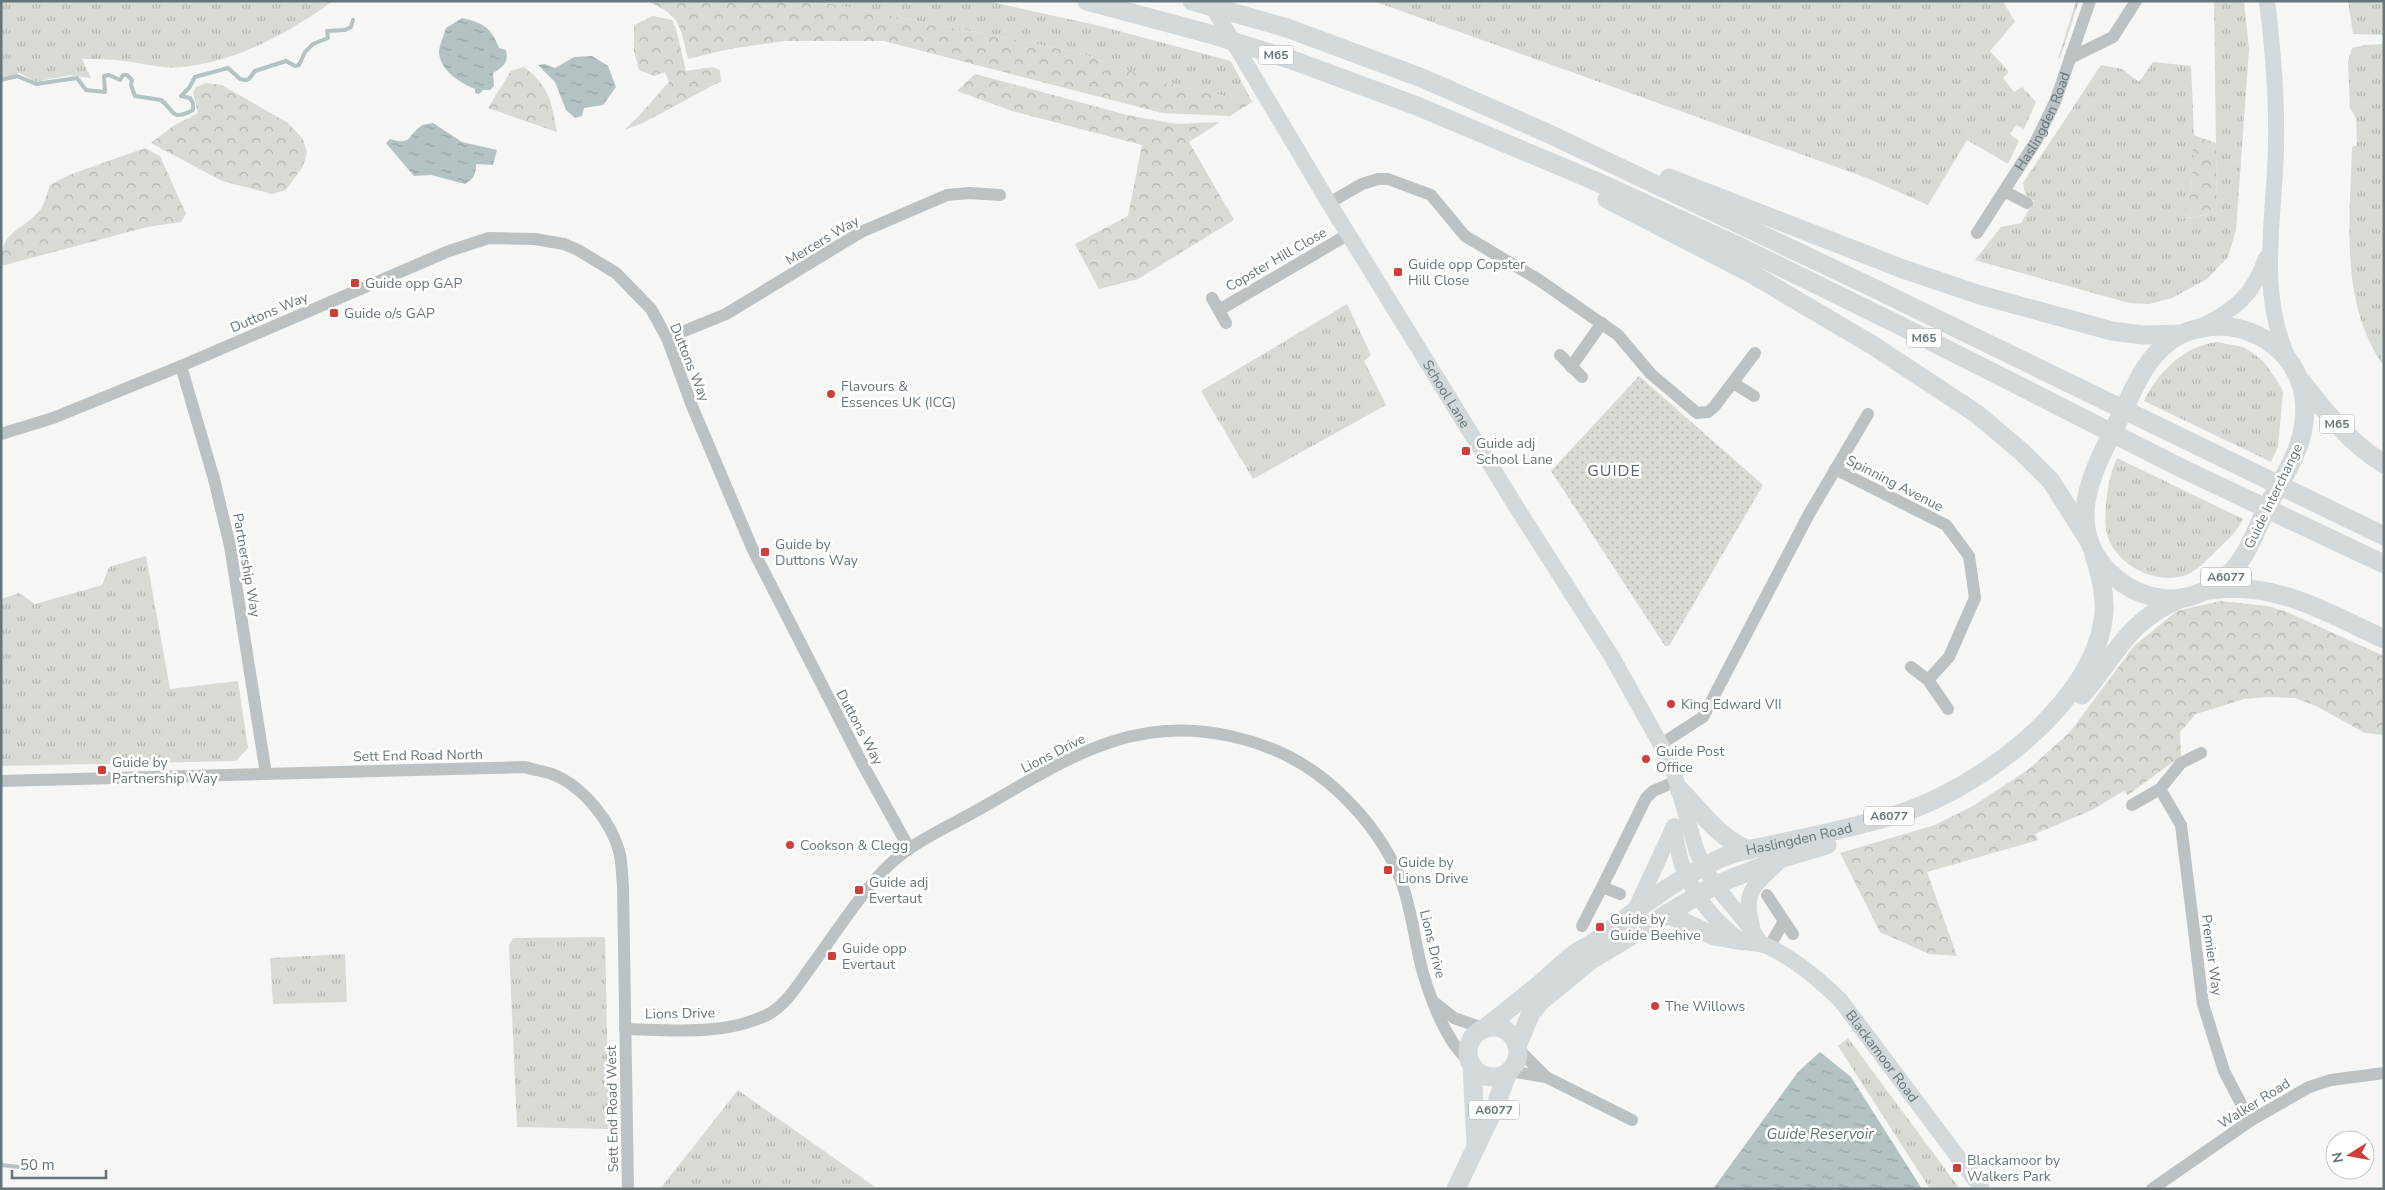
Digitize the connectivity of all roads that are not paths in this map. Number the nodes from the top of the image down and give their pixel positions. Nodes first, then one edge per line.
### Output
1 (1087, 1) edge
2 (1192, 1) edge
3 (1209, 1) edge
4 (2090, 1) edge
5 (2136, 1) edge
6 (2267, 1) edge
7 (2070, 58) junction
8 (1459, 124) junction
9 (1545, 132) junction
10 (2004, 190) junction
11 (1000, 195) dead end
12 (1329, 203) junction
13 (2026, 203) dead end
14 (1977, 233) dead end
15 (1348, 234) junction
16 (2269, 248) junction
17 (1212, 298) dead end
18 (1219, 310) junction
19 (1602, 322) junction
20 (1226, 323) dead end
21 (2199, 328) junction
22 (2181, 334) junction
23 (667, 338) junction
24 (1755, 353) dead end
25 (1560, 355) dead end
26 (2288, 358) junction
27 (181, 366) junction
28 (1571, 367) junction
29 (2298, 377) junction
30 (1582, 378) dead end
31 (1733, 383) junction
32 (1754, 396) dead end
33 (1868, 414) dead end
34 (1, 434) edge
35 (2384, 464) edge
36 (1834, 468) junction
37 (2384, 536) edge
38 (2091, 548) junction
39 (2384, 564) edge
40 (2190, 595) junction
41 (2384, 639) edge
42 (1911, 667) dead end
43 (1928, 680) junction
44 (1948, 709) dead end
45 (1661, 744) junction
46 (2201, 753) dead end
47 (266, 774) junction
48 (1, 781) edge
49 (1678, 785) junction
50 (2160, 789) junction
51 (2132, 805) dead end
52 (1674, 827) junction
53 (908, 848) junction
54 (1750, 850) junction
55 (1783, 858) junction
56 (1696, 871) junction
57 (1602, 887) junction
58 (1707, 890) junction
59 (1620, 894) dead end
60 (1767, 895) dead end
61 (1636, 908) junction
62 (1667, 914) junction
63 (1784, 921) junction
64 (1582, 926) dead end
65 (1793, 934) dead end
66 (1756, 941) junction
67 (1434, 1001) junction
68 (1484, 1028) junction
69 (625, 1029) junction
70 (1517, 1048) junction
71 (1471, 1064) junction
72 (1508, 1071) junction
73 (2384, 1072) edge
74 (1546, 1077) junction
75 (1632, 1120) dead end
76 (2250, 1121) junction
77 (1476, 1147) junction
78 (628, 1189) edge
79 (1456, 1189) edge
80 (1982, 1189) edge
81 (2152, 1189) edge

1 - 8 highway, M65
2 - 9 highway, M65
3 - 12 main road, School Lane
4 - 7 street, Haslingden Road
5 - 7 street
6 - 16 main road
7 - 10 street, Haslingden Road
8 - 38 highway
8 - 39 highway, M65
9 - 22 highway
9 - 37 highway, M65
10 - 13 street
10 - 14 street, Haslingden Road
11 - 23 street, Mercers Way
12 - 15 main road, School Lane
12 - 19 street
15 - 18 street, Copster Hill Close
15 - 45 main road, School Lane
16 - 21 main road
16 - 26 main road
17 - 18 street, Copster Hill Close
18 - 20 street, Copster Hill Close
19 - 28 street
19 - 31 street
21 - 22 highway, Guide Interchange / A6077
21 - 26 highway, Guide Interchange / A6077
22 - 38 highway, Guide Interchange / A6077
23 - 27 street, Duttons Way
23 - 53 street, Duttons Way
24 - 31 street
25 - 28 street
26 - 29 highway, Guide Interchange / A6077
27 - 34 street, Duttons Way
27 - 47 street, Partnership Way
28 - 30 street
29 - 35 highway, M65
29 - 40 highway, Guide Interchange / A6077
31 - 32 street
33 - 36 street
36 - 43 street, Spinning Avenue
36 - 45 street
38 - 40 highway
38 - 54 highway, Haslingden Road / A6077
40 - 41 highway
40 - 55 highway, Haslingden Road / A6077
42 - 43 street
43 - 44 street
45 - 49 main road, School Lane
46 - 50 street
47 - 48 street, Sett End Road North
47 - 69 street, Sett End Road North
49 - 52 main road
49 - 54 highway
49 - 56 main road, School Lane
49 - 57 street
50 - 51 street
50 - 76 street, Premier Way
52 - 56 main road
52 - 61 main road
53 - 67 street, Lions Drive
53 - 69 street, Lions Drive
54 - 56 highway, Haslingden Road / A6077
55 - 58 highway, Haslingden Road / A6077
55 - 66 main road
56 - 58 main road, Blackamoor Road
56 - 61 highway, Haslingden Road / A6077
57 - 59 street
57 - 64 street
58 - 62 highway, Haslingden Road / A6077
58 - 66 main road, Blackamoor Road
60 - 63 street
61 - 68 highway, Haslingden Road / A6077
62 - 66 highway
62 - 70 highway, Haslingden Road / A6077
63 - 65 street
63 - 66 street
66 - 80 main road, Blackamoor Road
67 - 68 street, Lions Drive
67 - 71 street, Lions Drive
68 - 70 highway
68 - 71 highway, A6077
69 - 78 street, Sett End Road West
70 - 72 highway, A6077
70 - 74 street
71 - 72 highway
71 - 77 highway, A6077
72 - 74 street
72 - 77 highway, A6077
73 - 76 street, Walker Road
74 - 75 street
76 - 81 street, Walker Road
77 - 79 highway, A6077

